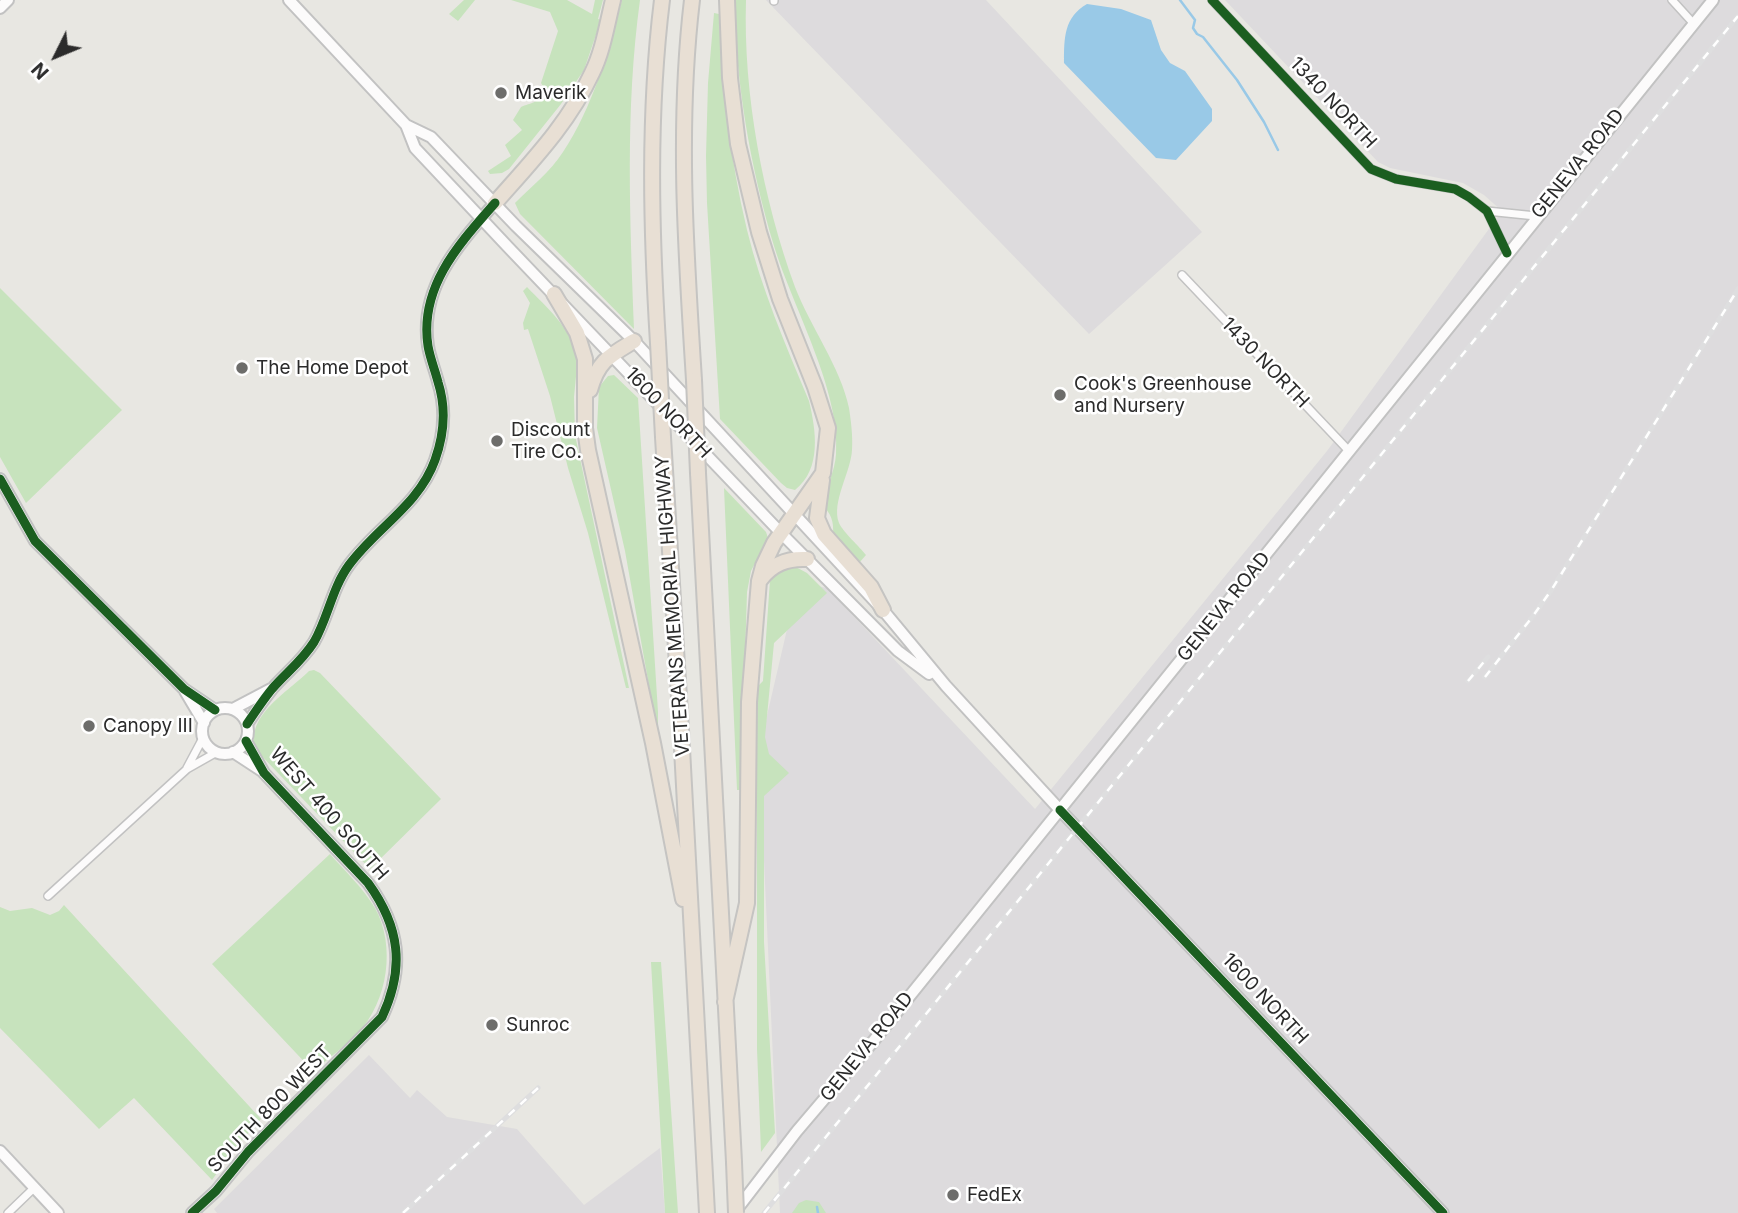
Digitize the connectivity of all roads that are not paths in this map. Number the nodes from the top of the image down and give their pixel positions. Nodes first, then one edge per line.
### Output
1 (8, 0) edge
2 (289, 0) edge
3 (613, 0) edge
4 (662, 0) edge
5 (692, 0) edge
6 (727, 0) edge
7 (1212, 0) edge
8 (1672, 0) edge
9 (1713, 0) edge
10 (0, 8) edge
11 (1693, 23) junction
12 (405, 125) junction
13 (495, 203) junction
14 (1487, 211) junction
15 (1536, 216) junction
16 (481, 219) junction
17 (1507, 253) junction
18 (1182, 275) dead end
19 (554, 294) junction
20 (634, 341) junction
21 (612, 354) junction
22 (585, 408) junction
23 (1349, 451) junction
24 (823, 472) junction
25 (0, 479) edge
26 (795, 515) junction
27 (781, 533) junction
28 (807, 559) junction
29 (759, 581) junction
30 (883, 610) junction
31 (946, 686) junction
32 (273, 688) junction
33 (184, 689) junction
34 (233, 709) junction
35 (215, 710) junction
36 (204, 723) junction
37 (247, 724) junction
38 (203, 738) junction
39 (246, 741) junction
40 (217, 752) junction
41 (233, 752) junction
42 (187, 769) junction
43 (264, 773) junction
44 (1060, 810) junction
45 (48, 896) dead end
46 (693, 952) junction
47 (725, 1002) junction
48 (372, 1029) joint
49 (0, 1151) edge
50 (34, 1188) junction
51 (8, 1213) edge
52 (58, 1213) edge
53 (192, 1213) edge
54 (707, 1213) edge
55 (735, 1213) edge
56 (1443, 1213) edge

1 - 10 main road
2 - 12 main road, 1600 NORTH
3 - 13 highway
4 - 46 highway, VETERANS MEMORIAL HIGHWAY, bridge
5 - 47 highway, VETERANS MEMORIAL HIGHWAY, bridge
6 - 24 highway
7 - 14 street, 1340 NORTH
8 - 11 street
9 - 11 main road, GENEVA ROAD
11 - 15 main road, GENEVA ROAD
12 - 13 main road, 1600 NORTH
12 - 16 main road, 1600 NORTH
13 - 16 main road
13 - 20 main road, 1600 NORTH
14 - 15 street
14 - 17 street
15 - 17 main road, GENEVA ROAD
16 - 19 main road, 1600 NORTH
16 - 32 main road
17 - 23 main road, GENEVA ROAD
18 - 23 street, 1430 NORTH
19 - 21 main road, 1600 NORTH
19 - 22 highway
20 - 21 highway
20 - 26 main road, 1600 NORTH
21 - 22 highway
21 - 27 main road, 1600 NORTH
22 - 46 highway
23 - 44 main road, GENEVA ROAD
24 - 26 highway
24 - 30 highway
25 - 33 main road
26 - 27 highway
26 - 30 main road, 1600 NORTH
27 - 28 main road, 1600 NORTH
27 - 29 highway
28 - 29 highway
28 - 31 main road, 1600 NORTH
29 - 47 highway
30 - 31 main road, 1600 NORTH
31 - 44 main road, 1600 NORTH
32 - 34 main road
32 - 37 main road
33 - 35 main road
33 - 36 main road
34 - 35 main road
34 - 37 main road
35 - 36 main road
36 - 38 main road
37 - 39 main road, WEST 400 SOUTH
38 - 40 main road
38 - 42 street
39 - 41 main road, WEST 400 SOUTH
39 - 43 main road, WEST 400 SOUTH
40 - 41 main road
40 - 42 street
41 - 43 main road, WEST 400 SOUTH
42 - 45 street
43 - 48 main road, WEST 400 SOUTH
44 - 55 main road, GENEVA ROAD
44 - 56 main road, 1600 NORTH
46 - 54 highway, VETERANS MEMORIAL HIGHWAY
47 - 55 highway, VETERANS MEMORIAL HIGHWAY, bridge
48 - 53 main road, SOUTH 800 WEST
49 - 50 main road
50 - 51 street
50 - 52 main road

